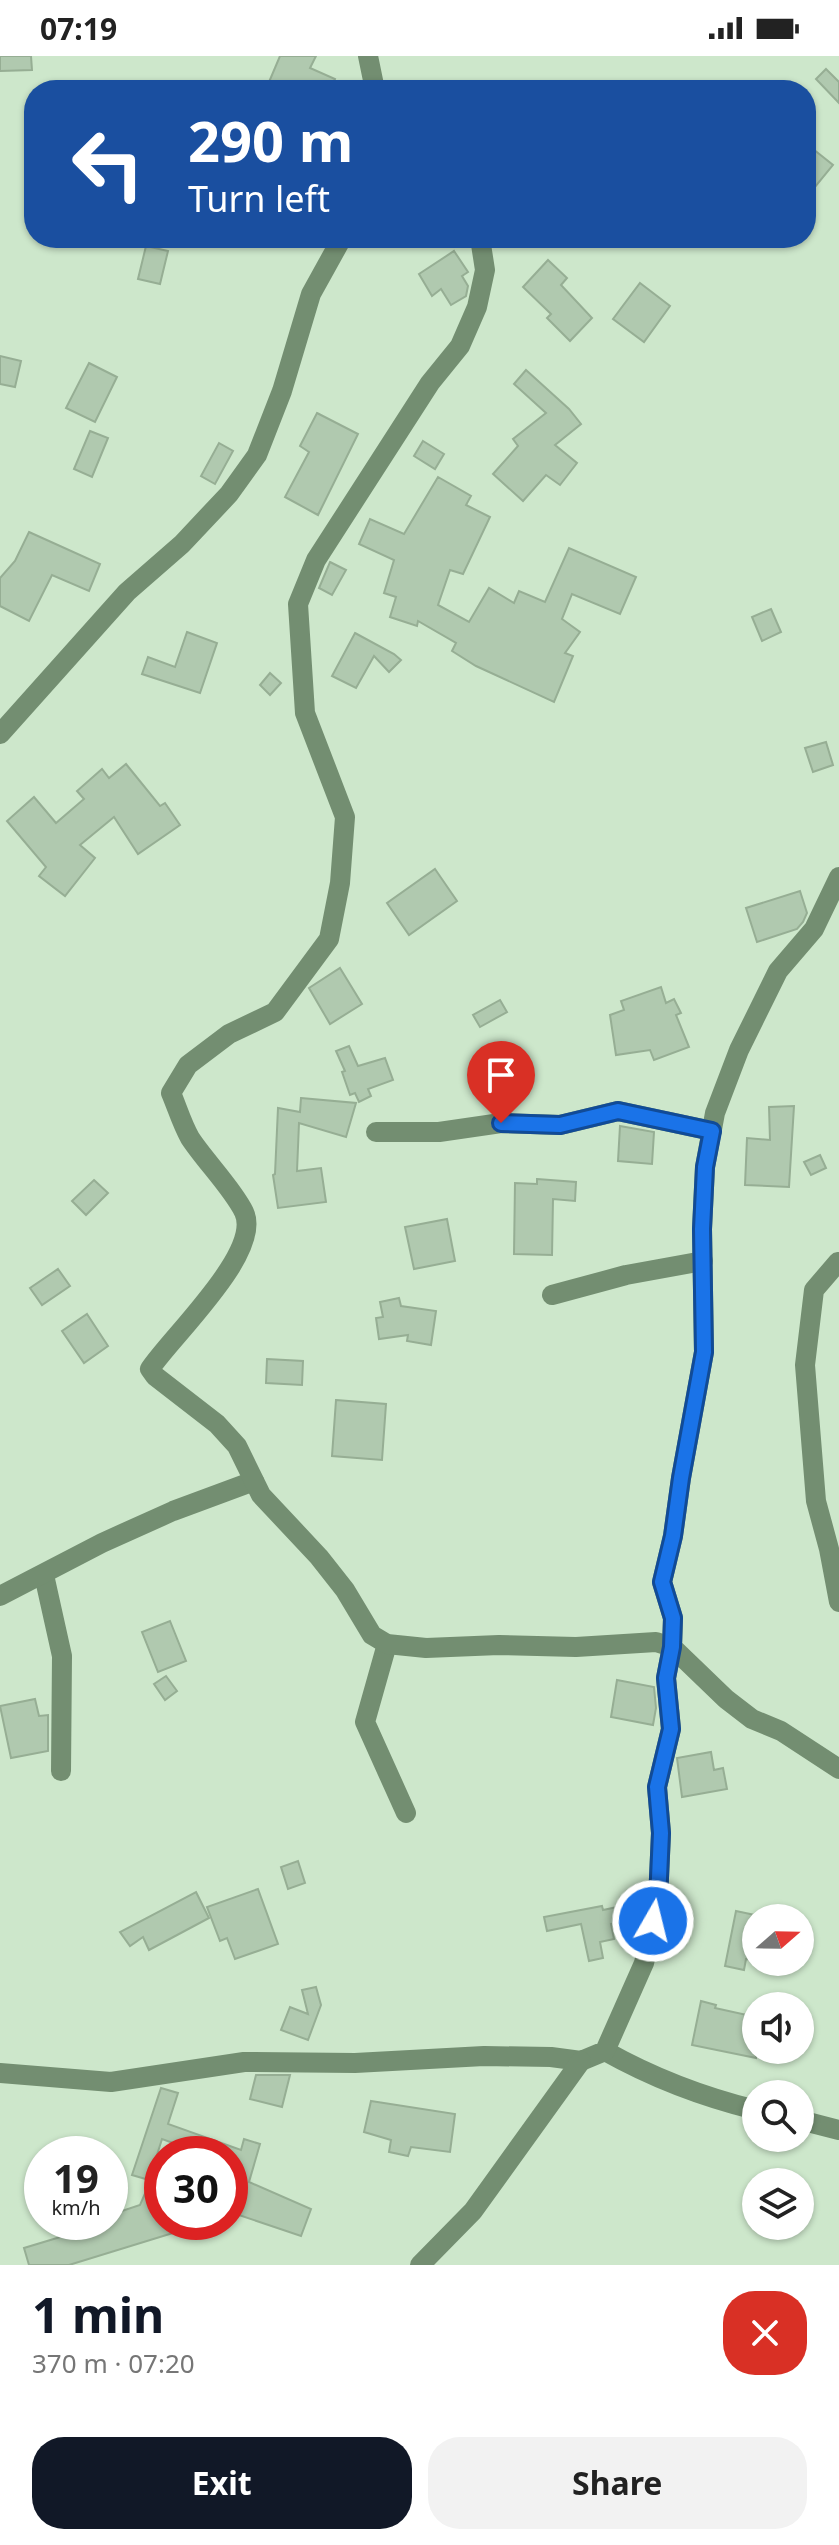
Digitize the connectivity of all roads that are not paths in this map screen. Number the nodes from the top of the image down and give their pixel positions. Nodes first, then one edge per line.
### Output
1 (368, 56) edge
2 (373, 80) edge
3 (336, 248) edge
4 (482, 248) edge
5 (0, 734) edge
6 (839, 877) edge
7 (712, 1131) junction
8 (376, 1132) dead end
9 (703, 1261) junction
10 (838, 1262) edge
11 (552, 1295) dead end
12 (254, 1481) junction
13 (44, 1575) junction
14 (0, 1596) edge
15 (839, 1602) edge
16 (387, 1644) junction
17 (672, 1647) junction
18 (839, 1765) edge
19 (61, 1771) dead end
20 (406, 1813) dead end
21 (605, 2051) junction
22 (581, 2061) junction
23 (0, 2073) edge
24 (742, 2107) edge
25 (814, 2124) edge
26 (839, 2130) edge
27 (420, 2265) edge

1 - 2 street
3 - 5 street
4 - 12 street
6 - 7 street
7 - 8 street
7 - 9 street
9 - 11 street
9 - 17 street
10 - 15 street
12 - 13 street
12 - 16 street
13 - 14 street
13 - 19 street
16 - 17 street
16 - 20 street
17 - 18 street
17 - 21 street
21 - 22 street
21 - 24 street
22 - 23 street
22 - 27 street
25 - 26 street

